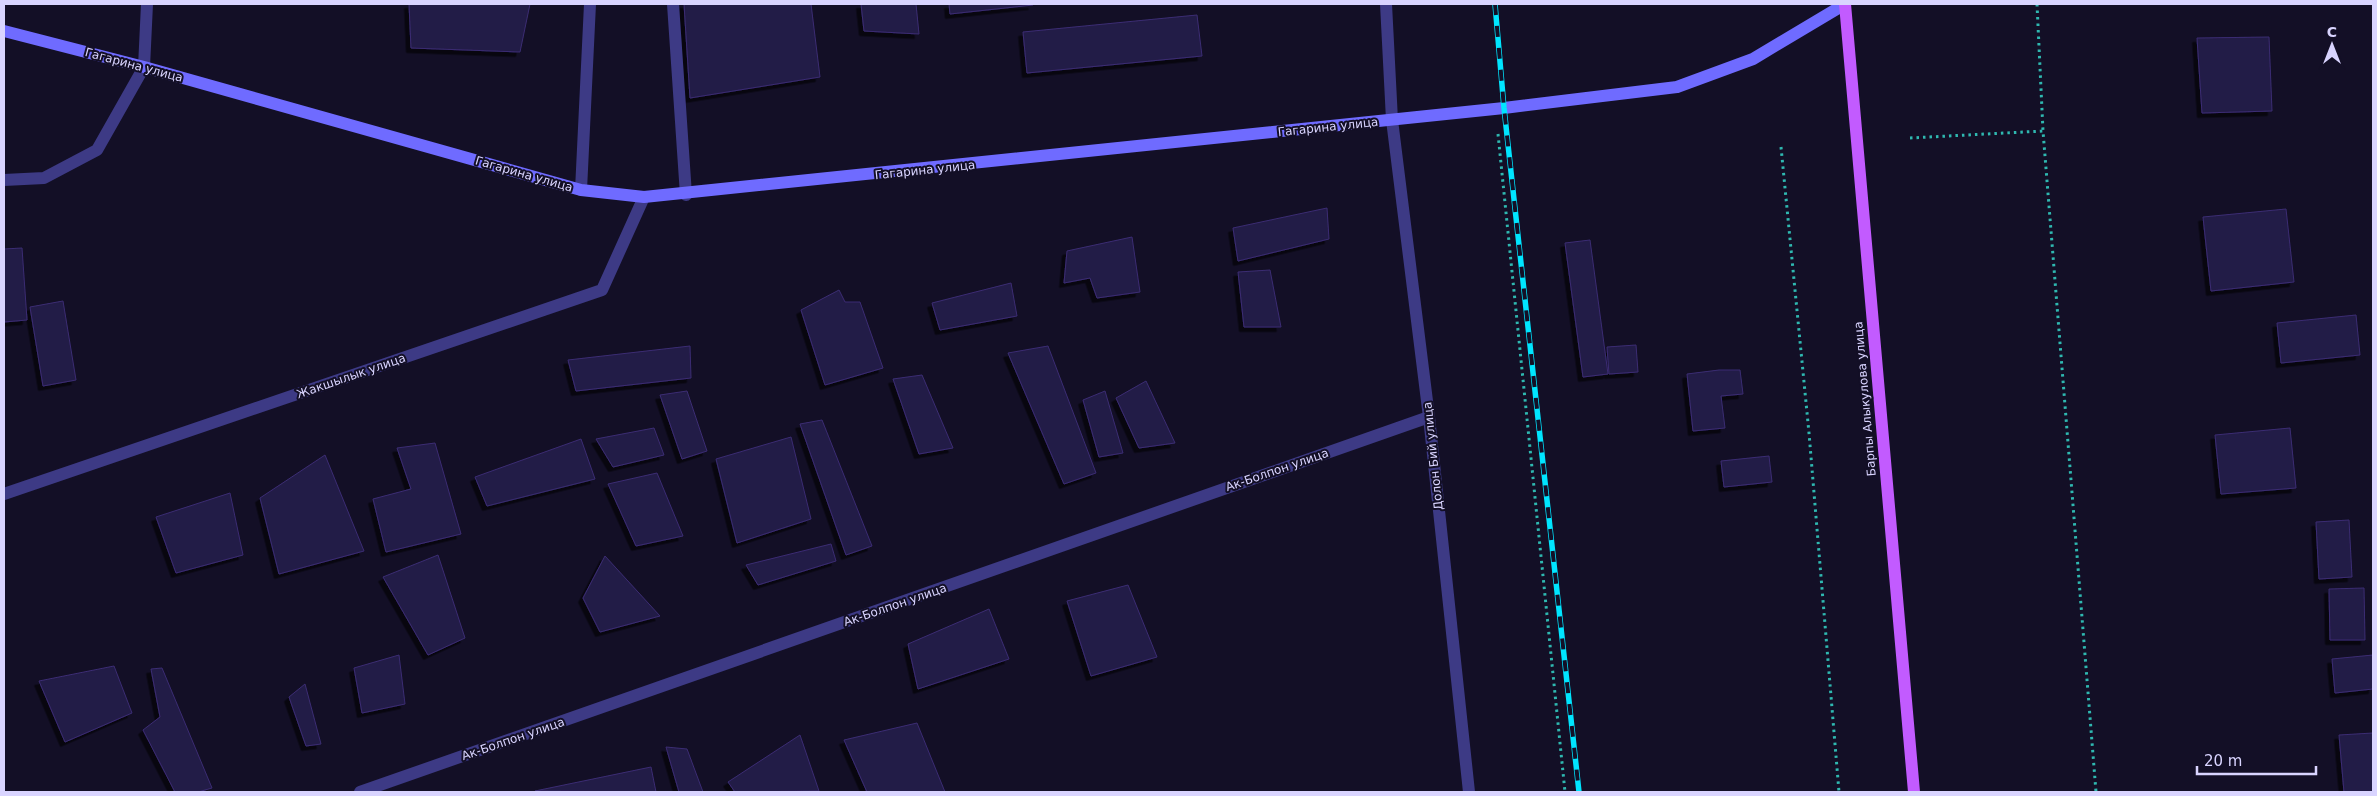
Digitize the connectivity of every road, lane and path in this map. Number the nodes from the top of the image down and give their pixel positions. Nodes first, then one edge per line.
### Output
1 (147, 4) edge
2 (590, 4) edge
3 (673, 4) edge
4 (1386, 4) edge
5 (1845, 4) edge
6 (2037, 4) edge
7 (4, 31) edge
8 (144, 67) junction
9 (1496, 109) junction
10 (1392, 120) junction
11 (2043, 131) junction
12 (1910, 138) dead end
13 (1781, 147) dead end
14 (4, 180) edge
15 (581, 190) junction
16 (686, 195) junction
17 (644, 198) junction
18 (1430, 417) junction
19 (4, 494) edge
20 (360, 792) edge
21 (1469, 792) edge
22 (1565, 792) edge
23 (1839, 792) edge
24 (1914, 792) edge
25 (2096, 792) edge

1 - 8 street
2 - 15 street
3 - 16 street
4 - 10 street, Долон Бий улица
5 - 9 main road, Гагарина улица
5 - 24 main road, Барпы Алыкулова улица
6 - 11 path
7 - 8 main road, Гагарина улица
8 - 14 street
8 - 15 main road, Гагарина улица
9 - 10 main road, Гагарина улица
9 - 22 path
10 - 16 main road, Гагарина улица
10 - 18 street, Долон Бий улица
11 - 12 path
11 - 25 path
13 - 23 path
15 - 17 main road, Гагарина улица
16 - 17 main road, Гагарина улица
17 - 19 street, Жакшылык улица
18 - 20 street, Ак-Болпон улица
18 - 21 street, Долон Бий улица

